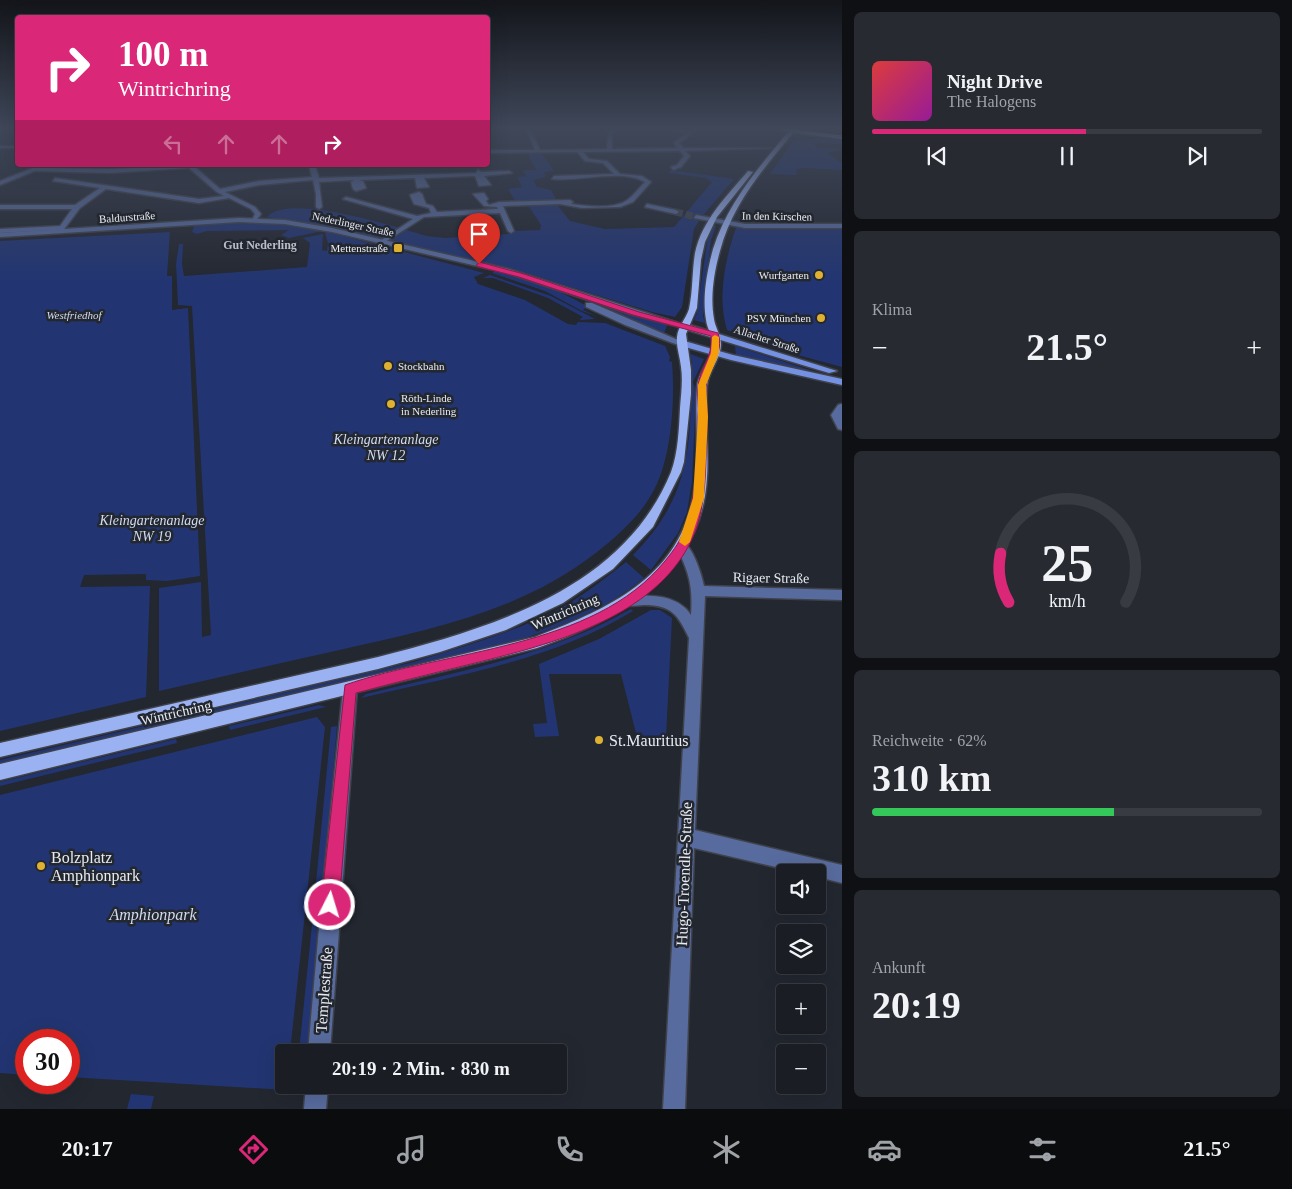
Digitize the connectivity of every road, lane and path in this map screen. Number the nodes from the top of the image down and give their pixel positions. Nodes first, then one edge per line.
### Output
1 (58, 181) edge
2 (208, 181) edge
3 (291, 181) edge
4 (316, 181) edge
5 (556, 181) edge
6 (611, 181) edge
7 (646, 181) edge
8 (744, 181) edge
9 (756, 181) edge
10 (614, 184) dead end
11 (560, 186) dead end
12 (104, 189) junction
13 (220, 191) junction
14 (228, 197) junction
15 (346, 199) dead end
16 (628, 203) junction
17 (423, 205) dead end
18 (0, 206) edge
19 (75, 207) junction
20 (319, 207) dead end
21 (501, 208) junction
22 (676, 212) tunnel mouth
23 (435, 214) junction
24 (696, 216) tunnel mouth
25 (418, 218) junction
26 (255, 220) junction
27 (712, 220) junction
28 (725, 223) junction
29 (842, 226) edge
30 (61, 229) junction
31 (0, 231) edge
32 (511, 231) dead end
33 (0, 235) edge
34 (382, 242) junction
35 (534, 279) junction
36 (684, 326) junction
37 (715, 334) junction
38 (681, 343) junction
39 (715, 353) junction
40 (842, 374) edge
41 (842, 382) edge
42 (841, 407) edge
43 (842, 427) edge
44 (683, 547) junction
45 (699, 591) junction
46 (842, 595) edge
47 (628, 601) junction
48 (697, 640) junction
49 (350, 689) junction
50 (0, 750) edge
51 (0, 772) edge
52 (686, 837) junction
53 (842, 874) edge
54 (320, 1044) edge
55 (316, 1094) edge
56 (315, 1109) edge
57 (674, 1109) edge

1 - 12 street
2 - 13 street
3 - 13 street
4 - 20 street
5 - 11 street
6 - 10 street
7 - 16 street
8 - 27 main road, Wintrichring
9 - 28 main road, Wintrichring
12 - 14 street
12 - 19 street
13 - 14 street
14 - 26 street
15 - 25 street
16 - 21 street
16 - 22 street
17 - 23 street
18 - 19 street
19 - 30 street
21 - 23 street
21 - 32 street
23 - 25 street
24 - 27 street, In den Kirschen
25 - 34 street
26 - 30 street, Baldurstraße
26 - 34 street, Nederlinger Straße
27 - 28 street, In den Kirschen
27 - 36 main road, Wintrichring
28 - 29 street, In den Kirschen
28 - 37 main road, Wintrichring
30 - 31 street, Baldurstraße
30 - 33 street, Baldurstraße
34 - 35 street, Nederlinger Straße
35 - 36 street, Nederlinger Straße
35 - 38 street, Nederlinger Straße
36 - 37 main road, Allacher Straße
36 - 38 main road, Wintrichring
37 - 39 main road, Wintrichring
37 - 40 main road, Allacher Straße
38 - 39 main road, Nederlinger Straße
38 - 50 main road, Wintrichring
39 - 41 main road, Allacher Straße
39 - 44 main road, Wintrichring
42 - 43 street
44 - 45 street, Hugo-Troendle-Straße
44 - 47 main road, Wintrichring
45 - 46 street, Rigaer Straße
45 - 48 street, Hugo-Troendle-Straße
47 - 48 street, Hugo-Troendle-Straße
47 - 49 main road, Wintrichring
48 - 52 street, Hugo-Troendle-Straße
49 - 51 main road, Wintrichring
49 - 54 street, Templestraße
52 - 53 street
52 - 57 street, Hugo-Troendle-Straße
55 - 56 street

